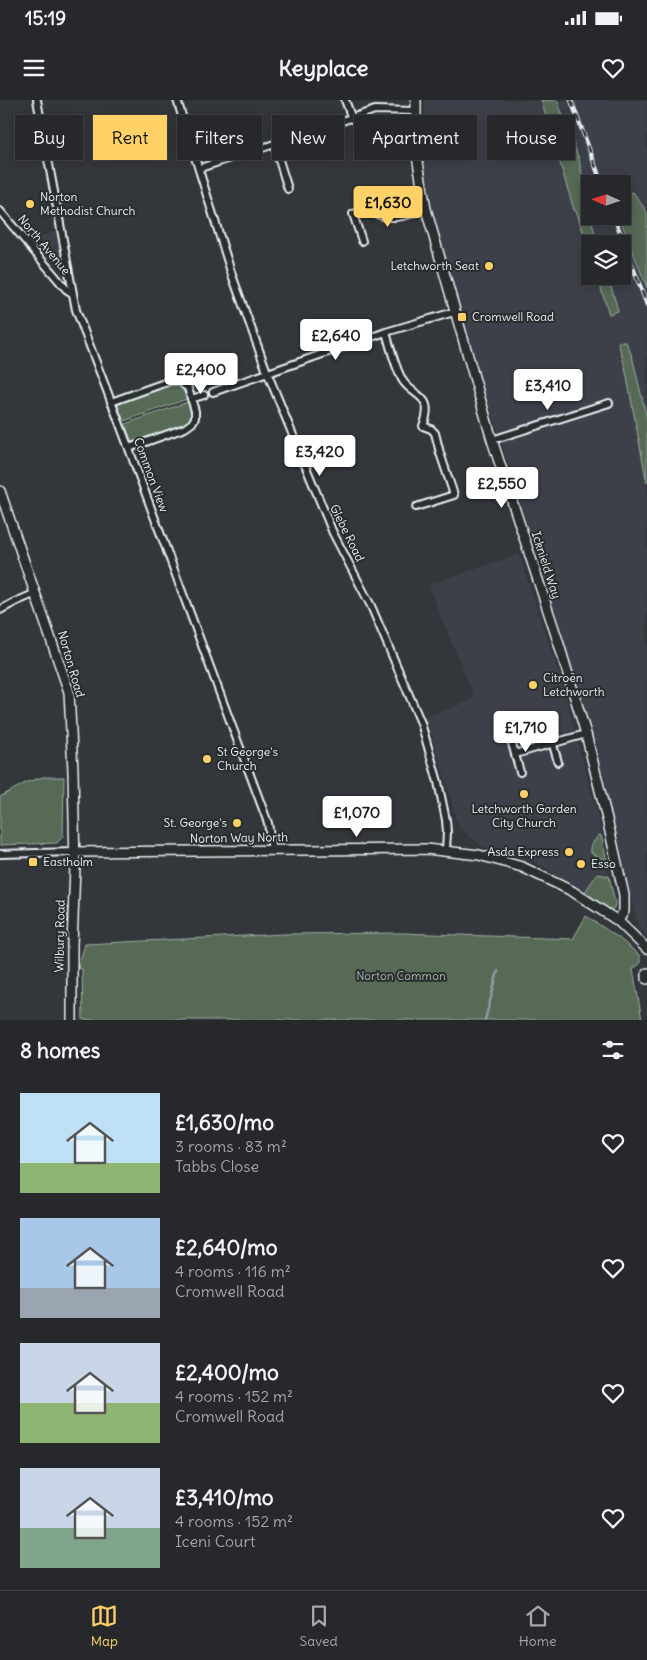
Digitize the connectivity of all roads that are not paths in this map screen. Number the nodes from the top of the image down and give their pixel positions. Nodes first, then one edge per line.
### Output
1 (37, 100) edge
2 (177, 100) edge
3 (345, 100) edge
4 (416, 100) edge
5 (415, 111) junction
6 (352, 119) junction
7 (344, 121) edge
8 (272, 145) edge
9 (279, 160) edge
10 (200, 168) junction
11 (288, 189) dead end
12 (426, 209) junction
13 (0, 211) edge
14 (362, 241) dead end
15 (72, 293) junction
16 (454, 312) junction
17 (386, 332) junction
18 (266, 372) junction
19 (213, 392) dead end
20 (204, 395) dead end
21 (191, 399) junction
22 (111, 402) junction
23 (609, 403) dead end
24 (492, 440) junction
25 (128, 448) junction
26 (0, 491) edge
27 (416, 507) dead end
28 (36, 593) junction
29 (0, 610) edge
30 (548, 728) dead end
31 (586, 734) junction
32 (512, 740) dead end
33 (552, 744) junction
34 (515, 754) junction
35 (558, 762) dead end
36 (520, 772) dead end
37 (272, 850) junction
38 (446, 850) junction
39 (74, 852) junction
40 (0, 854) edge
41 (618, 921) junction
42 (647, 949) edge
43 (647, 974) edge
44 (647, 979) edge
45 (72, 1020) edge

1 - 15 street, Common View
2 - 10 street, Glebe Road
3 - 6 street
4 - 5 street, Icknield Way
5 - 6 street
5 - 12 street, Icknield Way
6 - 7 street
8 - 10 street
9 - 11 street
10 - 18 street, Glebe Road
12 - 14 street
12 - 16 street, Icknield Way
13 - 15 street, North Avenue
15 - 22 street, Common View
16 - 17 street
16 - 24 street, Icknield Way
17 - 18 street
17 - 27 street
18 - 19 street
18 - 38 street, Glebe Road
20 - 21 street
21 - 22 street
21 - 25 street
22 - 25 street, Common View
23 - 24 street
24 - 31 street, Icknield Way
25 - 37 street, Common View
26 - 28 street, Norton Road
28 - 29 street
28 - 39 street, Norton Road
30 - 33 street
31 - 33 street
31 - 41 street, Icknield Way
32 - 34 street
33 - 34 street
33 - 35 street
34 - 36 street
37 - 38 street, Norton Way North
37 - 39 street, Norton Way North
38 - 41 street, Norton Way North
39 - 40 street
39 - 45 street, Wilbury Road
41 - 42 street, Norton Way North
43 - 44 street

